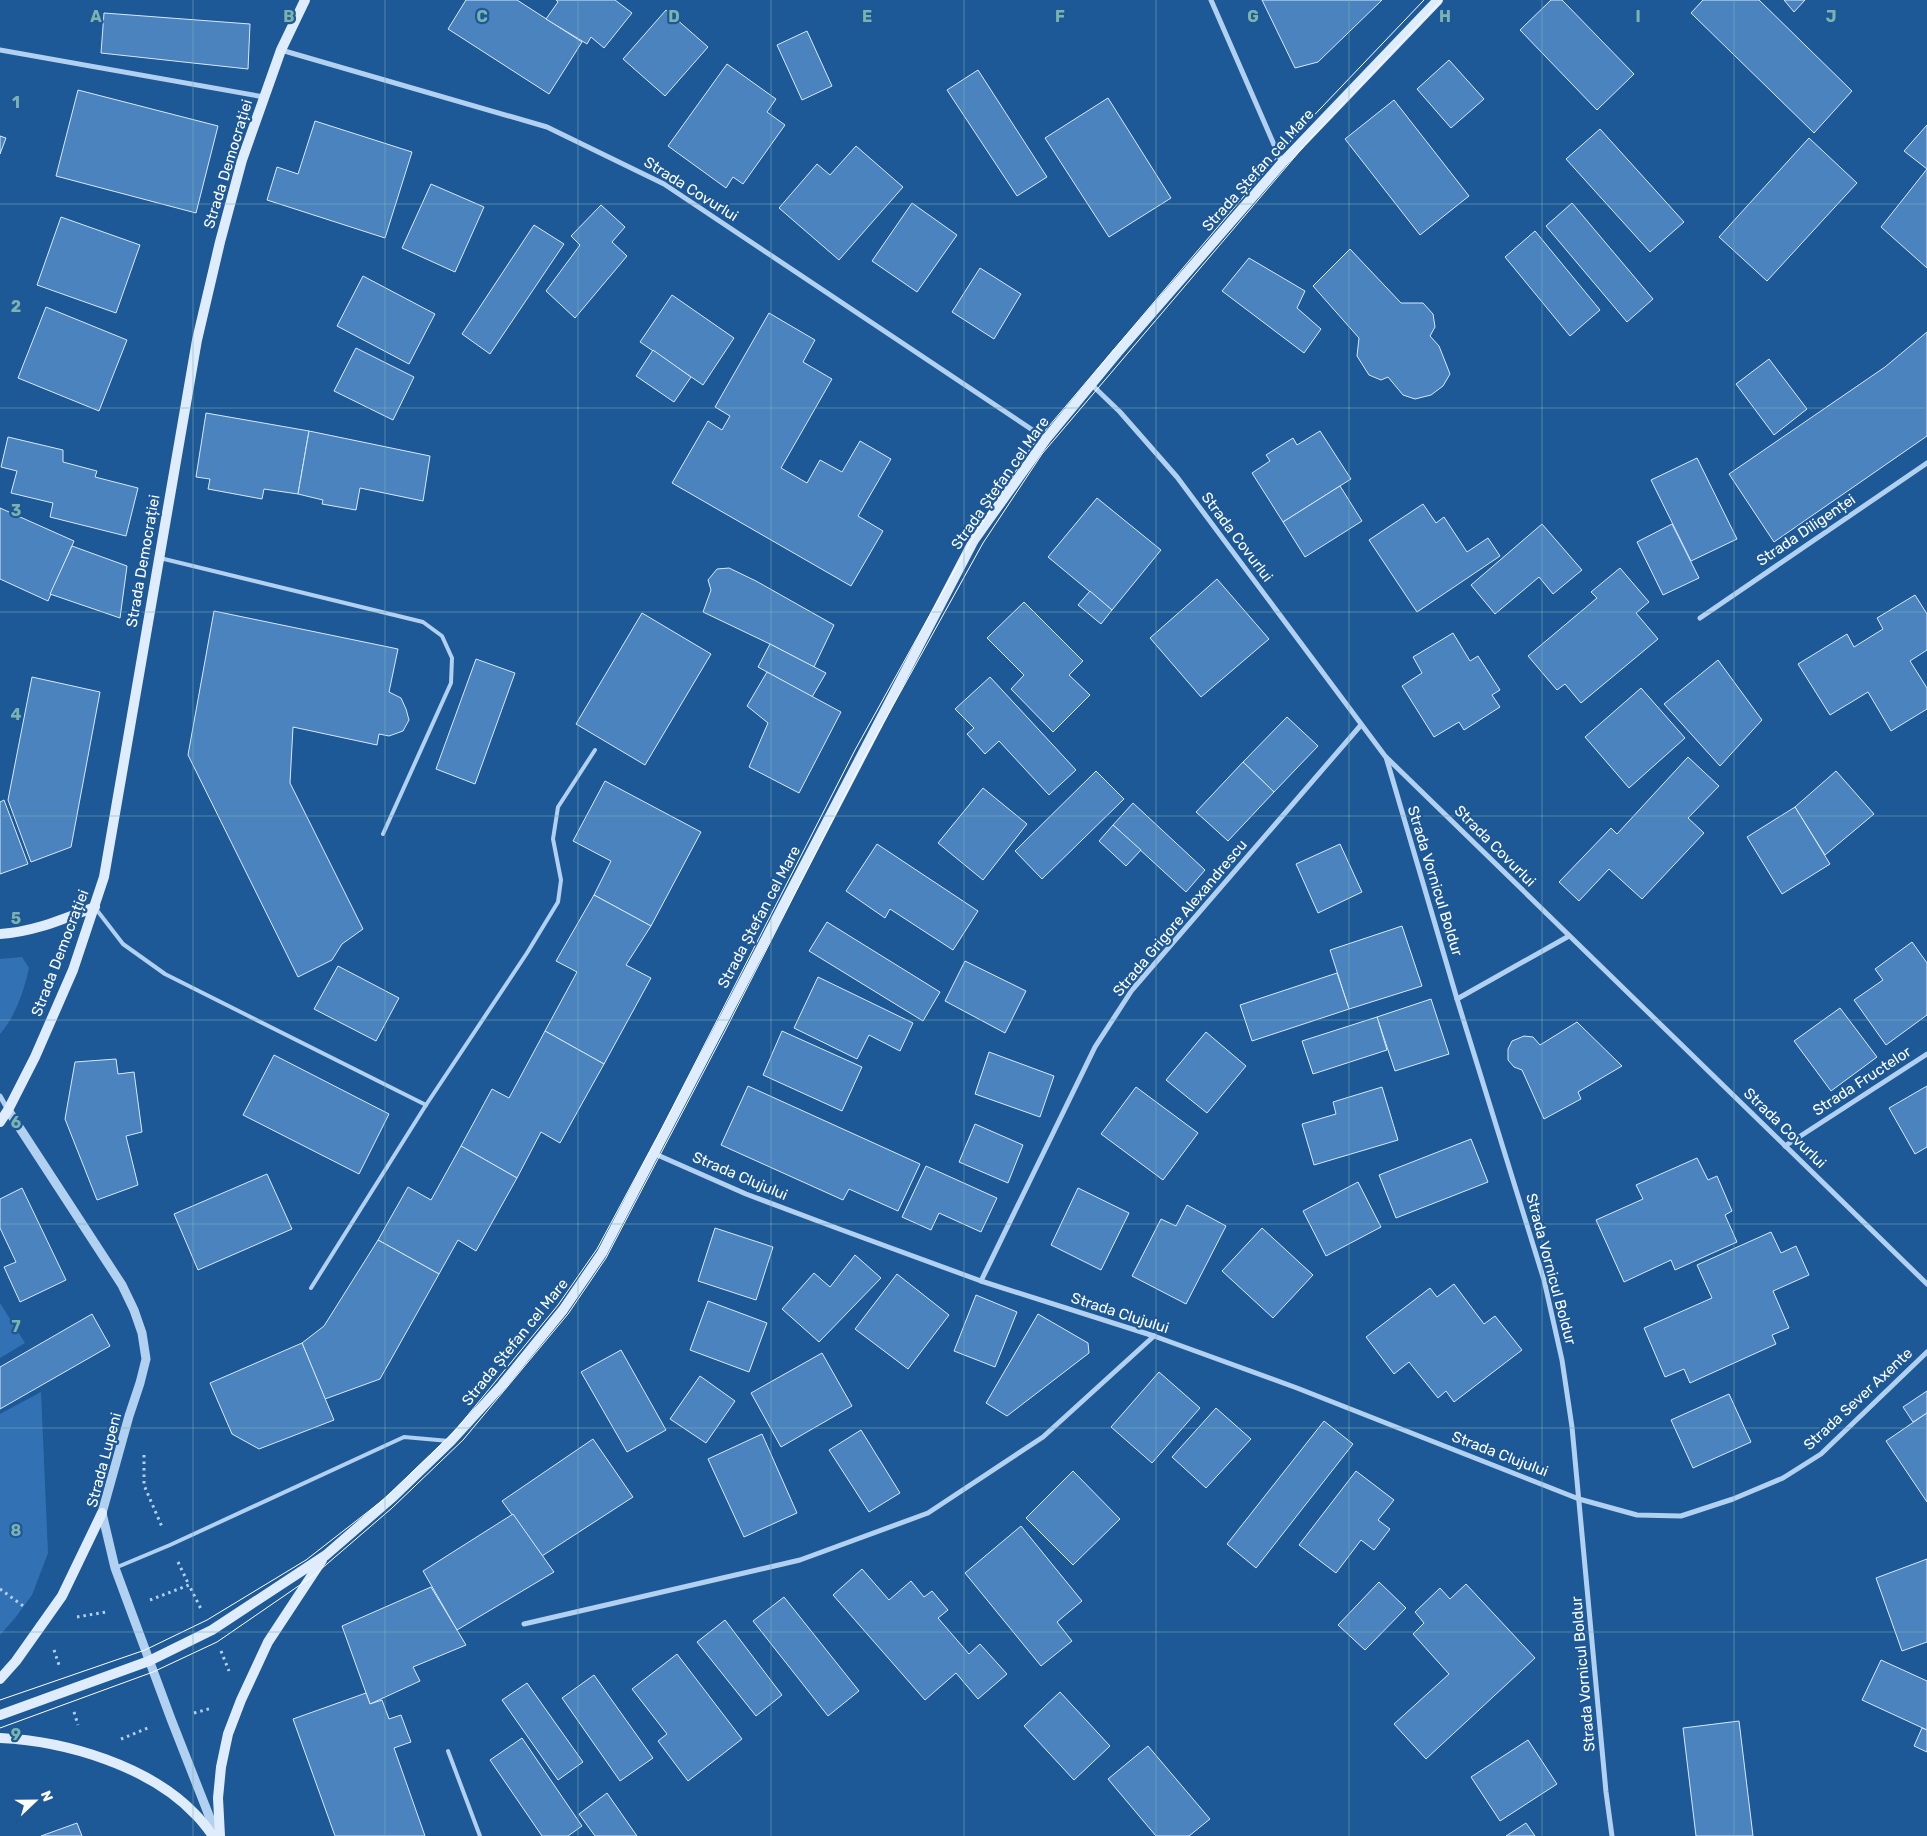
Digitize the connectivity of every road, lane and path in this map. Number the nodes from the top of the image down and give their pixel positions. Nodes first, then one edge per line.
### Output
1 (305, 0) edge
2 (1211, 0) edge
3 (1438, 0) edge
4 (0, 50) edge
5 (282, 50) junction
6 (264, 97) junction
7 (1282, 163) junction
8 (1091, 384) junction
9 (1046, 439) junction
10 (1927, 463) edge
11 (158, 558) junction
12 (1700, 618) dead end
13 (1361, 725) junction
14 (595, 750) dead end
15 (1385, 756) junction
16 (384, 834) dead end
17 (94, 907) junction
18 (0, 934) edge
19 (1569, 936) junction
20 (1458, 999) junction
21 (1927, 1054) edge
22 (0, 1096) edge
23 (426, 1105) junction
24 (8, 1110) junction
25 (0, 1122) edge
26 (1785, 1146) junction
27 (653, 1153) junction
28 (981, 1281) junction
29 (1927, 1284) edge
30 (310, 1288) dead end
31 (1154, 1336) junction
32 (1927, 1352) edge
33 (451, 1442) junction
34 (144, 1446) dead end
35 (1579, 1499) junction
36 (102, 1513) junction
37 (170, 1545) junction
38 (326, 1555) junction
39 (115, 1568) junction
40 (189, 1584) dead end
41 (524, 1624) dead end
42 (149, 1662) junction
43 (0, 1679) edge
44 (0, 1714) edge
45 (0, 1738) edge
46 (448, 1751) dead end
47 (217, 1836) edge
48 (480, 1836) edge
49 (1612, 1836) edge

1 - 5 main road, Strada Democrației
2 - 7 street
3 - 7 main road, Strada Ștefan cel Mare
4 - 6 street
5 - 6 main road, Strada Democrației
5 - 9 street, Strada Covurlui
6 - 11 main road, Strada Democrației
7 - 8 main road, Strada Ștefan cel Mare
8 - 9 main road, Strada Ștefan cel Mare
8 - 13 street, Strada Covurlui
9 - 27 main road, Strada Ștefan cel Mare
10 - 12 street, Strada Diligenței
11 - 16 lane
11 - 17 main road, Strada Democrației
13 - 15 street, Strada Covurlui
13 - 28 street, Strada Grigore Alexandrescu
14 - 23 lane
15 - 19 street, Strada Covurlui
15 - 20 street, Strada Vornicul Boldur
17 - 18 main road
17 - 23 lane
17 - 24 main road, Strada Democrației
19 - 20 street
19 - 26 street, Strada Covurlui
20 - 35 street, Strada Vornicul Boldur
21 - 26 street, Strada Fructelor
22 - 24 street
23 - 30 lane
24 - 25 main road, Strada Democrației
24 - 36 street, Strada Lupeni
26 - 29 street, Strada Covurlui
27 - 28 street, Strada Clujului
27 - 33 main road, Strada Ștefan cel Mare
28 - 31 street, Strada Clujului
31 - 35 street, Strada Clujului
31 - 41 street
32 - 35 street, Strada Sever Axente
33 - 37 lane
33 - 38 main road, Strada Ștefan cel Mare
34 - 37 path
35 - 49 street, Strada Vornicul Boldur
36 - 39 street, Strada Lupeni
36 - 43 main road
37 - 39 lane
37 - 40 path
38 - 42 main road, Strada Ștefan cel Mare
38 - 47 main road
39 - 42 street, Strada Lupeni
42 - 44 main road, Strada Ștefan cel Mare
42 - 47 street, Strada Lupeni
45 - 47 main road
46 - 48 lane

